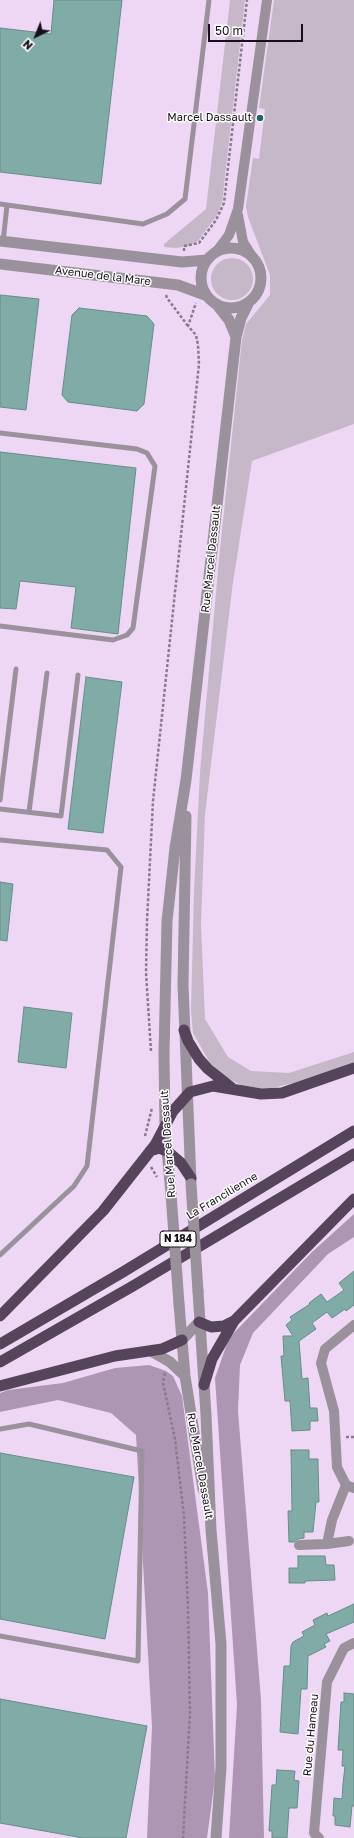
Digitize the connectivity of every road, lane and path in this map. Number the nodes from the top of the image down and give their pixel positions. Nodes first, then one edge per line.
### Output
1 (209, 0) edge
2 (247, 0) edge
3 (267, 0) edge
4 (0, 204) edge
5 (7, 205) junction
6 (238, 209) junction
7 (2, 242) edge
8 (218, 251) junction
9 (183, 254) dead end
10 (253, 258) junction
11 (207, 260) junction
12 (0, 264) edge
13 (171, 293) dead end
14 (201, 298) junction
15 (248, 304) junction
16 (218, 306) junction
17 (188, 326) junction
18 (236, 337) junction
19 (0, 434) edge
20 (0, 626) edge
21 (16, 669) dead end
22 (47, 672) dead end
23 (78, 675) dead end
24 (186, 780) junction
25 (0, 800) edge
26 (0, 809) edge
27 (29, 812) junction
28 (0, 840) edge
29 (184, 1030) junction
30 (152, 1055) dead end
31 (354, 1068) edge
32 (233, 1088) junction
33 (187, 1094) junction
34 (152, 1103) dead end
35 (165, 1127) junction
36 (354, 1131) edge
37 (144, 1139) dead end
38 (150, 1151) junction
39 (167, 1151) junction
40 (354, 1154) edge
41 (191, 1181) junction
42 (354, 1199) edge
43 (0, 1255) edge
44 (0, 1316) edge
45 (234, 1321) junction
46 (199, 1322) junction
47 (354, 1325) edge
48 (182, 1340) junction
49 (0, 1344) edge
50 (150, 1351) junction
51 (0, 1362) edge
52 (167, 1370) dead end
53 (185, 1376) junction
54 (204, 1385) junction
55 (0, 1386) edge
56 (0, 1429) edge
57 (350, 1487) edge
58 (211, 1530) junction
59 (349, 1542) dead end
60 (327, 1544) junction
61 (299, 1545) dead end
62 (0, 1636) edge
63 (354, 1643) edge
64 (183, 1838) edge
65 (216, 1838) edge
66 (319, 1838) edge

1 - 5 lane
2 - 9 path
3 - 6 street
4 - 5 lane
5 - 7 lane
6 - 8 street
6 - 10 street
7 - 11 street, Avenue de la Mare
8 - 10 street
8 - 11 street
10 - 15 street
11 - 14 street
12 - 14 street, Avenue de la Mare
13 - 17 path
14 - 16 street
14 - 17 path
15 - 16 street
15 - 18 street, Rue Marcel Dassault
16 - 18 street
17 - 30 path
18 - 24 street, Rue Marcel Dassault
19 - 20 lane
21 - 25 lane
22 - 27 lane
23 - 27 lane
24 - 29 street, Rue Marcel Dassault
24 - 35 street, Rue Marcel Dassault
26 - 27 lane
28 - 43 lane
29 - 32 highway
29 - 33 street, Rue Marcel Dassault
31 - 32 highway
32 - 33 highway
33 - 35 highway
33 - 41 street, Rue Marcel Dassault
34 - 37 path
35 - 38 highway
35 - 39 street, Rue Marcel Dassault
36 - 49 highway, La Francilienne / N 184
38 - 39 highway
38 - 44 highway
39 - 41 highway
39 - 48 street, Rue Marcel Dassault, bridge
40 - 51 highway, N 184
41 - 46 street, Rue Marcel Dassault, bridge
42 - 45 highway
45 - 46 highway
45 - 54 highway
46 - 48 street
46 - 54 street, Rue Marcel Dassault
47 - 57 street
48 - 50 highway
48 - 53 street, Rue Marcel Dassault
50 - 53 street
50 - 55 highway
52 - 64 path
53 - 58 street, Rue Marcel Dassault
54 - 58 street, Rue Marcel Dassault
56 - 62 lane
57 - 60 street
58 - 65 street, Rue Marcel Dassault
59 - 60 street
60 - 61 street
63 - 66 street, Rue du Hameau

